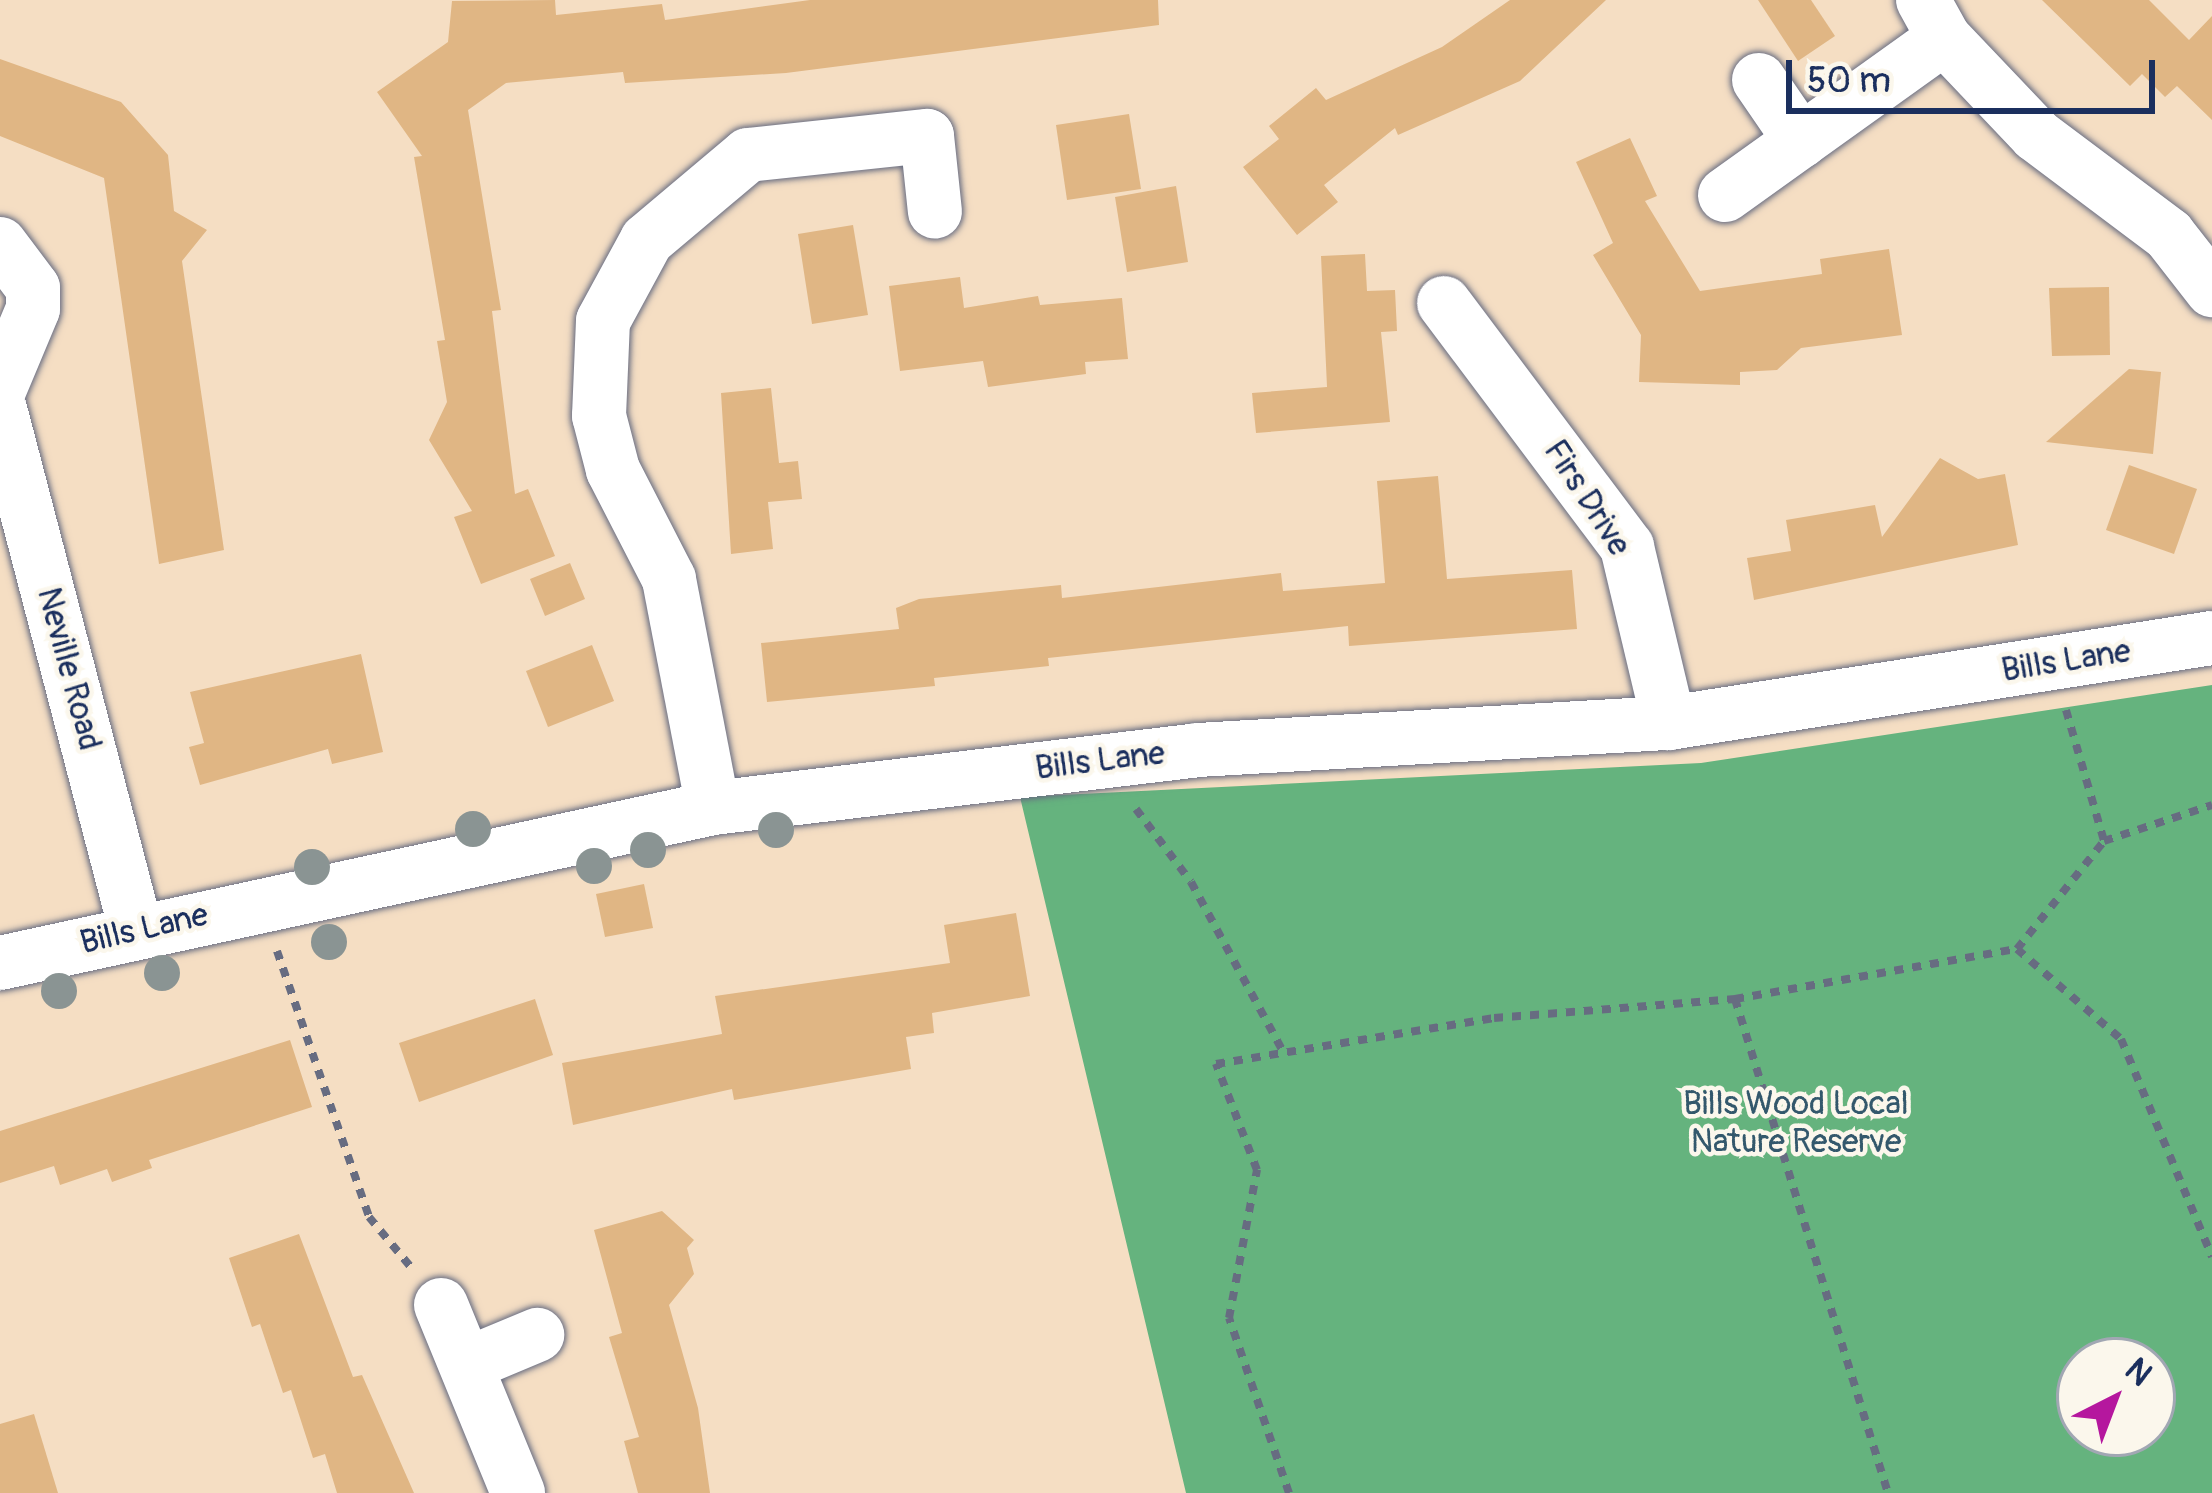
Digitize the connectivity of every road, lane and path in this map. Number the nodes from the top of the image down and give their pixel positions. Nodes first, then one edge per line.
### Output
1 (1934, 19) edge
2 (1760, 80) dead end
3 (1801, 141) junction
4 (1725, 195) dead end
5 (934, 212) dead end
6 (0, 244) edge
7 (2212, 290) edge
8 (1444, 303) dead end
9 (0, 388) edge
10 (0, 409) edge
11 (2212, 638) edge
12 (2058, 662) junction
13 (1669, 723) junction
14 (1101, 761) junction
15 (2212, 805) edge
16 (713, 808) junction
17 (2104, 842) junction
18 (260, 901) junction
19 (136, 930) junction
20 (2017, 950) junction
21 (0, 963) edge
22 (1735, 999) junction
23 (1285, 1053) junction
24 (2212, 1257) edge
25 (441, 1304) joint
26 (537, 1335) dead end
27 (470, 1363) junction
28 (518, 1493) edge
29 (1289, 1493) edge
30 (1888, 1493) edge

1 - 3 street
1 - 7 street
2 - 3 street
3 - 4 street
5 - 16 street
6 - 9 street
8 - 13 street, Firs Drive
10 - 19 street, Neville Road
11 - 12 street, Bills Lane
12 - 13 street, Bills Lane
12 - 17 path
13 - 14 street, Bills Lane
14 - 16 street, Bills Lane
14 - 23 path
15 - 17 path
16 - 18 street, Bills Lane
17 - 20 path
18 - 19 street, Bills Lane
18 - 25 path
19 - 21 street, Bills Lane
20 - 22 path
20 - 24 path
22 - 23 path
22 - 30 path
23 - 29 path
25 - 27 street
26 - 27 street
27 - 28 street

